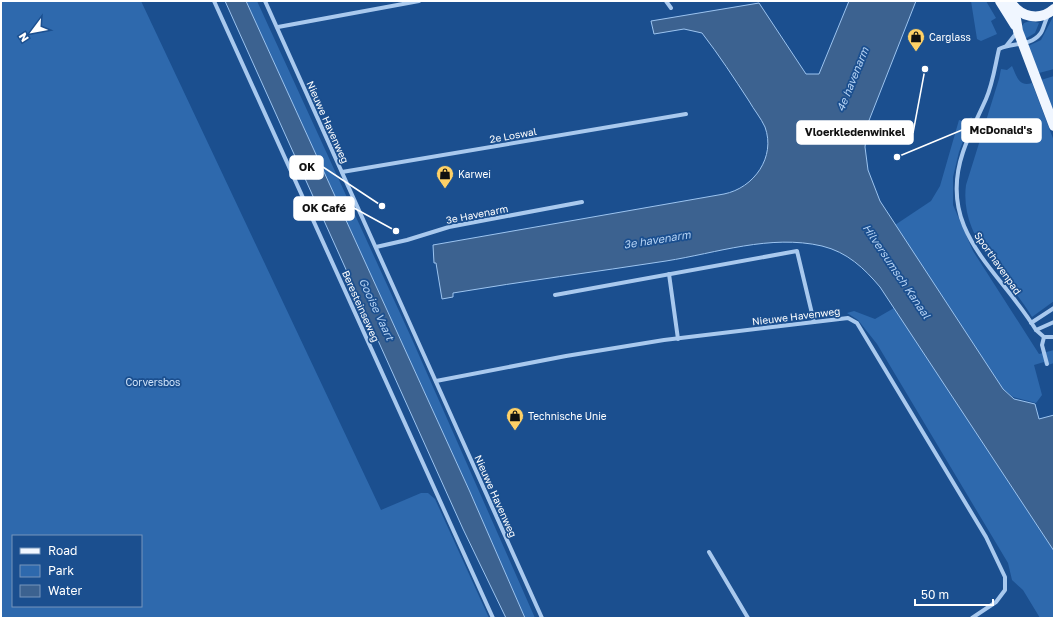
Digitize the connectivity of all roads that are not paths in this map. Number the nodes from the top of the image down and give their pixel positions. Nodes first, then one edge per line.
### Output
1 (214, 1) edge
2 (265, 1) edge
3 (419, 1) edge
4 (666, 1) edge
5 (1000, 1) edge
6 (1012, 4) edge
7 (671, 8) dead end
8 (1052, 11) edge
9 (278, 27) junction
10 (1018, 31) junction
11 (1023, 43) junction
12 (1007, 45) junction
13 (686, 114) dead end
14 (1054, 126) edge
15 (342, 172) junction
16 (582, 202) dead end
17 (376, 247) junction
18 (669, 274) junction
19 (554, 295) dead end
20 (1054, 308) edge
21 (814, 322) junction
22 (1054, 322) edge
23 (1031, 323) junction
24 (1036, 330) junction
25 (1044, 337) junction
26 (1054, 337) edge
27 (678, 339) junction
28 (1047, 364) dead end
29 (436, 381) junction
30 (709, 552) dead end
31 (493, 618) edge
32 (542, 618) edge
33 (748, 618) edge
34 (972, 618) edge

1 - 31 street, Beresteinseweg
2 - 9 street, Nieuwe Havenweg
3 - 9 street
4 - 7 street
5 - 10 main road
6 - 8 main road
6 - 10 main road
8 - 11 street
9 - 15 street, Nieuwe Havenweg
10 - 11 main road
10 - 12 street
11 - 12 street
11 - 14 main road
12 - 23 street, Sporthavenpad
13 - 15 street, 2e Loswal
15 - 17 street, Nieuwe Havenweg
16 - 17 street, 3e Havenarm
17 - 29 street, Nieuwe Havenweg
18 - 19 street
18 - 21 street
18 - 27 street
20 - 23 street
21 - 27 street, Nieuwe Havenweg
21 - 34 street, Nieuwe Havenweg
22 - 24 street
23 - 24 street, Sporthavenpad
24 - 25 street, Sporthavenpad
25 - 26 street
25 - 28 street
27 - 29 street, Nieuwe Havenweg
29 - 32 street, Nieuwe Havenweg
30 - 33 street

